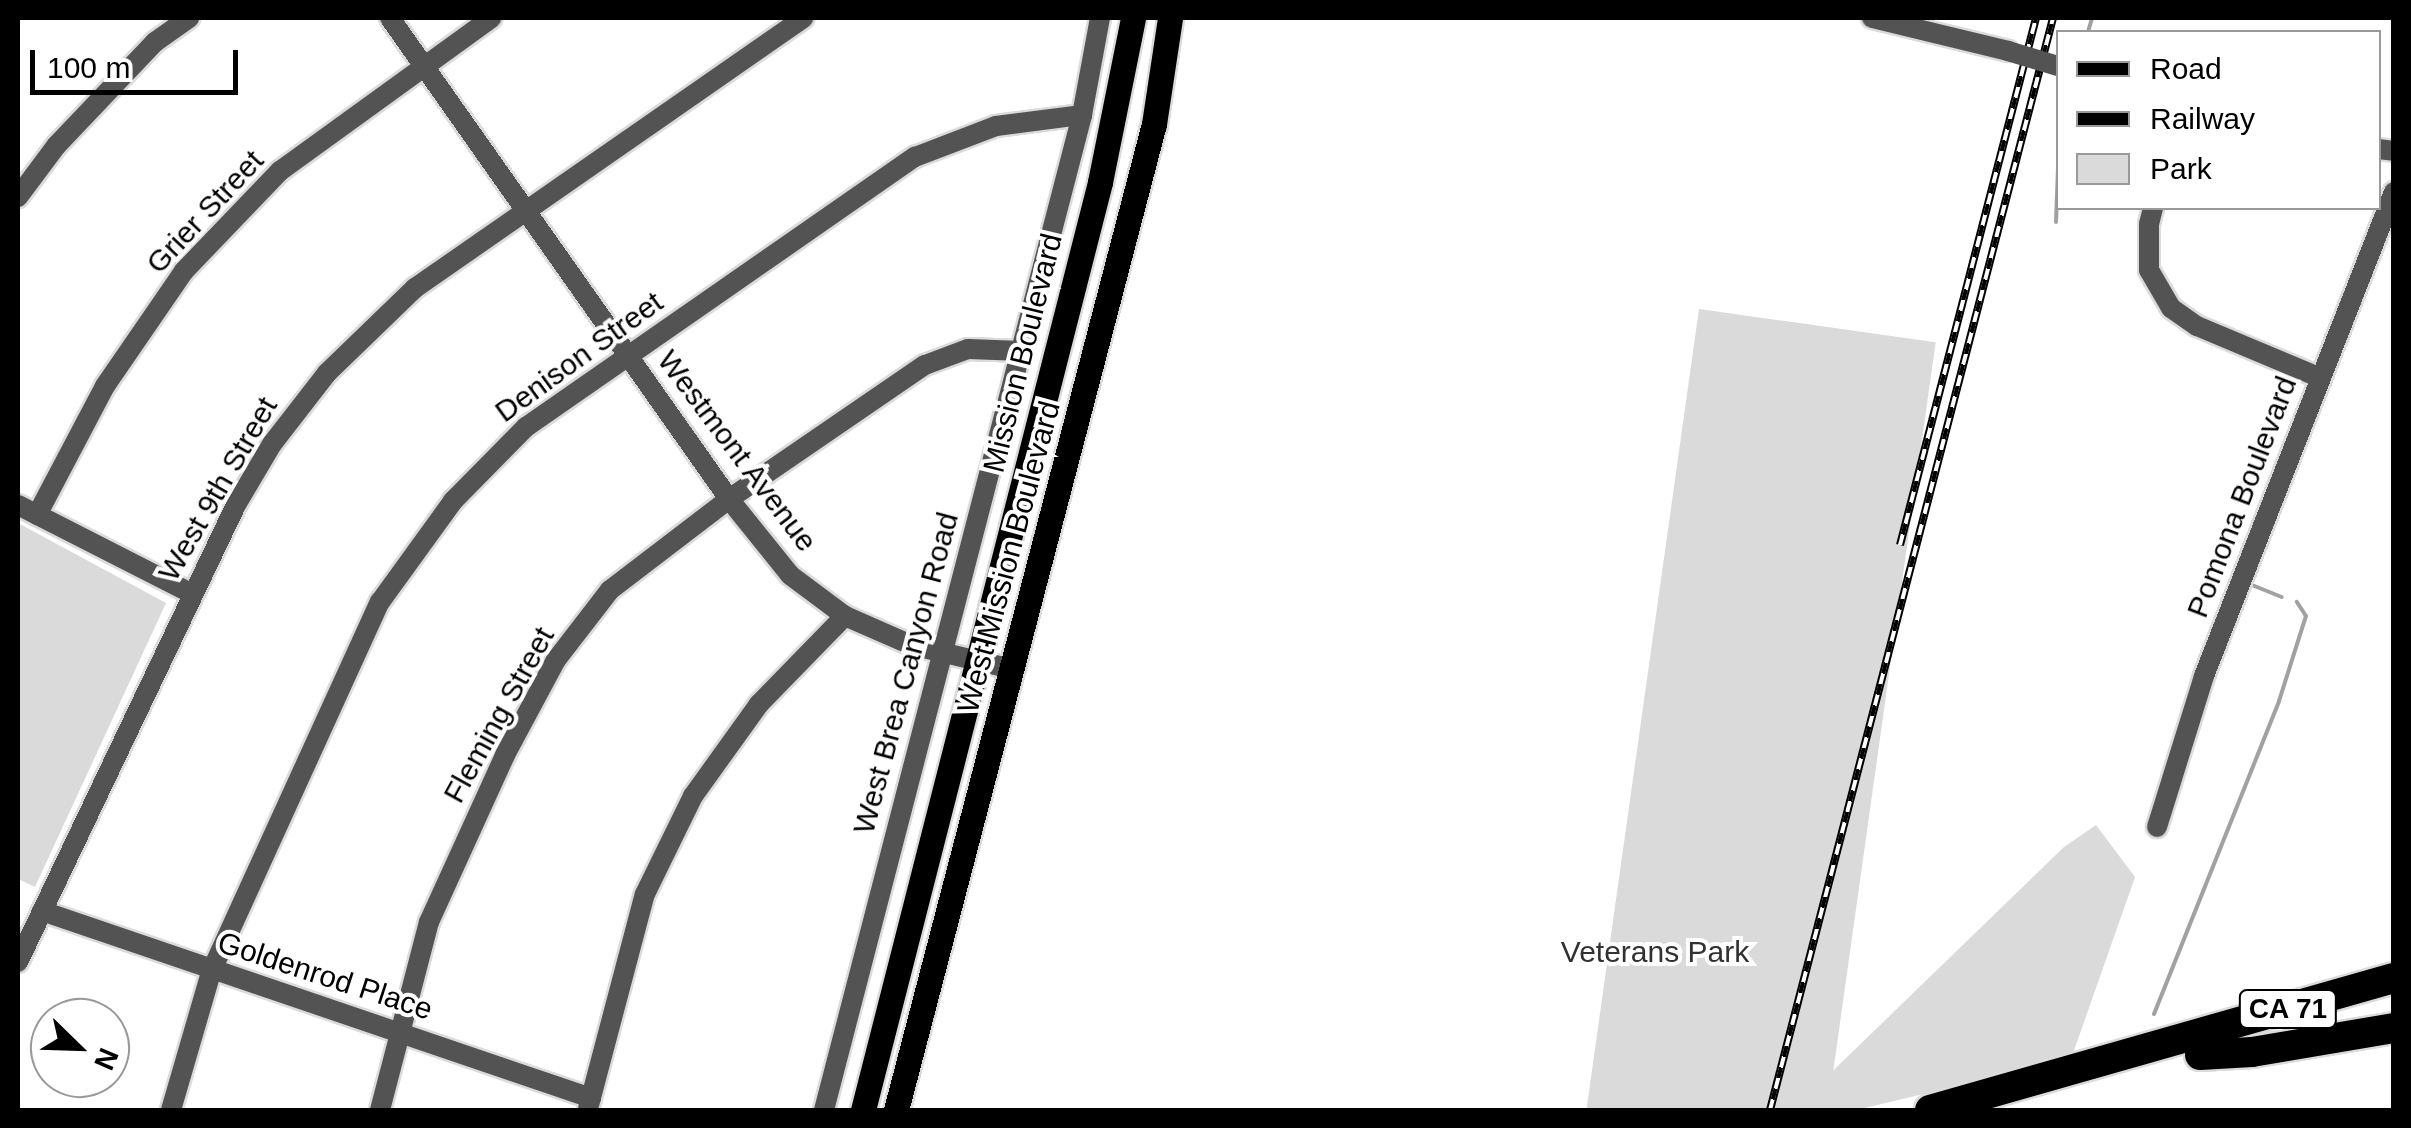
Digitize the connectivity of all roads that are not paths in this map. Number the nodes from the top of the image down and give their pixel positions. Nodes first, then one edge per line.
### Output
1 (189, 18) edge
2 (390, 18) edge
3 (491, 18) edge
4 (803, 18) edge
5 (1100, 18) edge
6 (1133, 18) edge
7 (1170, 18) edge
8 (1872, 18) edge
9 (424, 65) junction
10 (2056, 65) edge
11 (1082, 115) junction
12 (1100, 182) junction
13 (2394, 192) edge
14 (18, 197) edge
15 (526, 210) junction
16 (2152, 210) edge
17 (1117, 268) junction
18 (1022, 351) junction
19 (629, 356) junction
20 (2321, 378) junction
21 (729, 499) junction
22 (18, 504) edge
23 (38, 515) junction
24 (191, 594) junction
25 (845, 616) junction
26 (942, 653) junction
27 (978, 662) junction
28 (1012, 670) junction
29 (2156, 827) dead end
30 (42, 911) junction
31 (18, 962) edge
32 (211, 972) junction
33 (2392, 983) edge
34 (2394, 1028) edge
35 (400, 1030) junction
36 (2186, 1052) junction
37 (2018, 1099) edge
38 (590, 1104) edge
39 (171, 1110) edge
40 (380, 1110) edge
41 (824, 1110) edge
42 (863, 1110) edge
43 (896, 1110) edge
44 (1930, 1110) edge

1 - 14 street
2 - 9 street, Westmont Avenue
3 - 9 street, Grier Street
4 - 15 street, West 9th Street
5 - 11 street, West Brea Canyon Road
6 - 12 main road, Mission Boulevard
7 - 17 main road, West Mission Boulevard
8 - 10 street, bridge
9 - 15 street, Westmont Avenue
9 - 23 street, Grier Street
11 - 18 street, West Brea Canyon Road
11 - 19 street, Denison Street
12 - 17 main road
12 - 27 main road, Mission Boulevard
13 - 20 street, Pomona Boulevard
15 - 19 street, Westmont Avenue
15 - 24 street, West 9th Street
16 - 20 street
17 - 28 main road, West Mission Boulevard
18 - 21 street, Fleming Street
18 - 26 street, West Brea Canyon Road
19 - 21 street, Westmont Avenue
19 - 32 street, Denison Street
20 - 29 street, Pomona Boulevard
21 - 25 street, Westmont Avenue
21 - 35 street, Fleming Street
22 - 23 street
23 - 24 street
24 - 30 street, West 9th Street
25 - 26 street, Westmont Avenue
25 - 38 street
26 - 27 street, Westmont Avenue
26 - 41 street, West Brea Canyon Road
27 - 28 street, Westmont Avenue
27 - 42 main road, Mission Boulevard
28 - 43 main road, West Mission Boulevard
30 - 31 street, West 9th Street
30 - 32 street, Goldenrod Place
32 - 35 street, Goldenrod Place
32 - 39 street, Denison Street
33 - 36 highway, CA 71
34 - 36 highway
35 - 38 street, Goldenrod Place
35 - 40 street, Fleming Street
36 - 37 highway, CA 71
37 - 44 highway, CA 71

